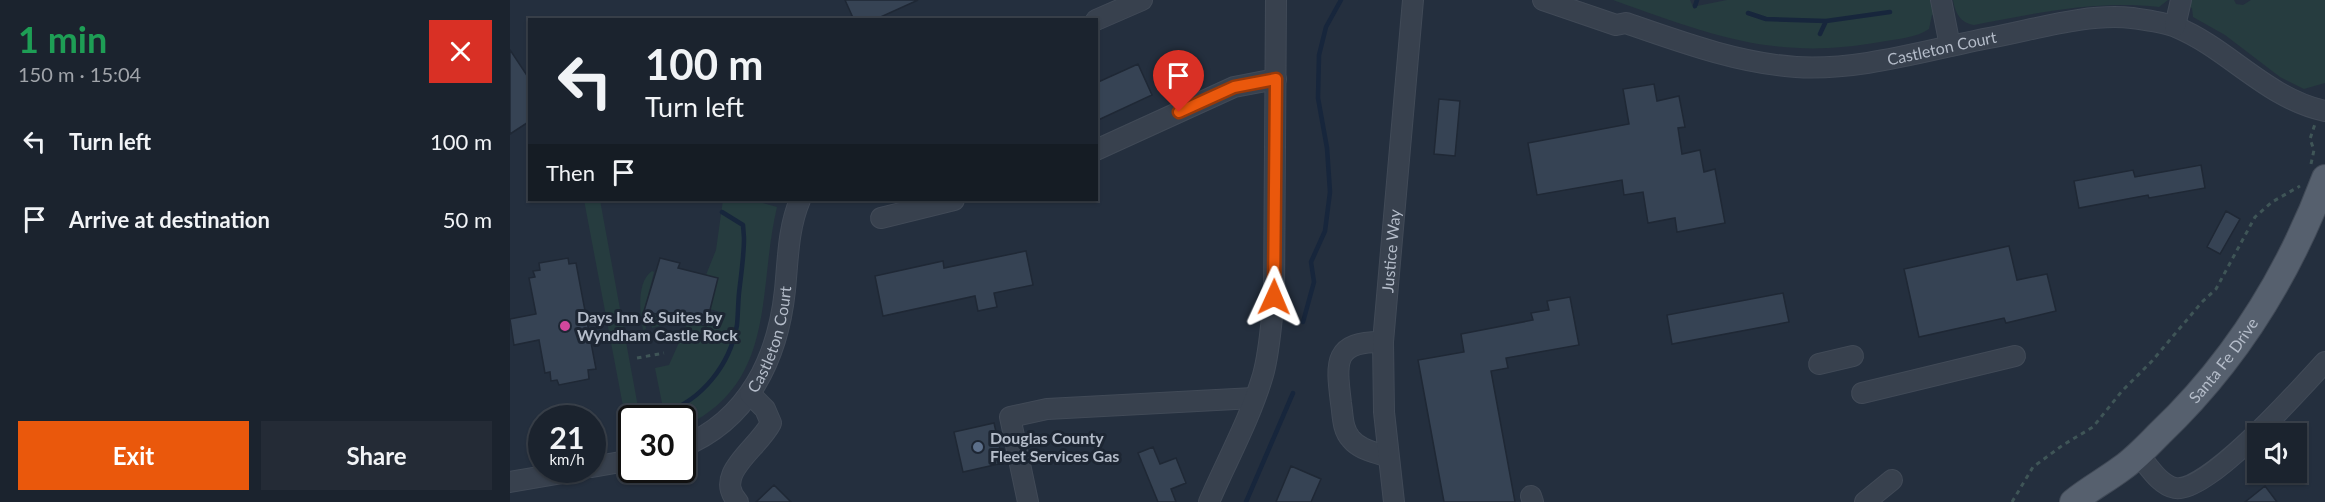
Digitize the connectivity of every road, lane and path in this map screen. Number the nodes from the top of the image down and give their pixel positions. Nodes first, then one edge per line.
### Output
1 (1142, 0) edge
2 (1276, 0) edge
3 (1413, 0) edge
4 (1543, 0) edge
5 (1941, 0) edge
6 (2181, 0) edge
7 (1098, 19) edge
8 (2175, 26) junction
9 (1950, 46) junction
10 (1276, 79) junction
11 (2322, 111) edge
12 (1098, 149) edge
13 (2313, 174) edge
14 (800, 201) edge
15 (950, 201) edge
16 (882, 218) dead end
17 (1383, 342) junction
18 (664, 353) dead end
19 (1853, 356) dead end
20 (2015, 356) dead end
21 (637, 358) dead end
22 (2325, 362) edge
23 (1819, 364) dead end
24 (1862, 393) dead end
25 (750, 394) junction
26 (1254, 398) junction
27 (696, 439) edge
28 (2138, 454) junction
29 (1388, 457) junction
30 (528, 479) edge
31 (1892, 480) dead end
32 (510, 482) edge
33 (2186, 495) edge
34 (738, 502) edge
35 (1028, 502) edge
36 (1209, 502) edge
37 (1394, 502) edge
38 (1865, 502) edge
39 (2012, 502) edge
40 (2073, 502) edge

1 - 7 street
2 - 10 street
3 - 17 street, Justice Way
4 - 9 street, Castleton Court
5 - 9 street
6 - 8 street
8 - 9 street, Castleton Court
8 - 11 street, Castleton Court
10 - 12 street
10 - 26 street
11 - 13 path
13 - 28 main road, Santa Fe Drive
13 - 39 path
14 - 25 street, Castleton Court
15 - 16 street
17 - 29 street, Justice Way
17 - 29 street
18 - 21 path
19 - 23 street
20 - 24 street
22 - 33 street
25 - 27 street, Castleton Court
25 - 34 street
26 - 35 street
26 - 36 street
28 - 33 street
28 - 40 main road, Santa Fe Drive
29 - 37 street, Justice Way
30 - 32 street
31 - 38 street

